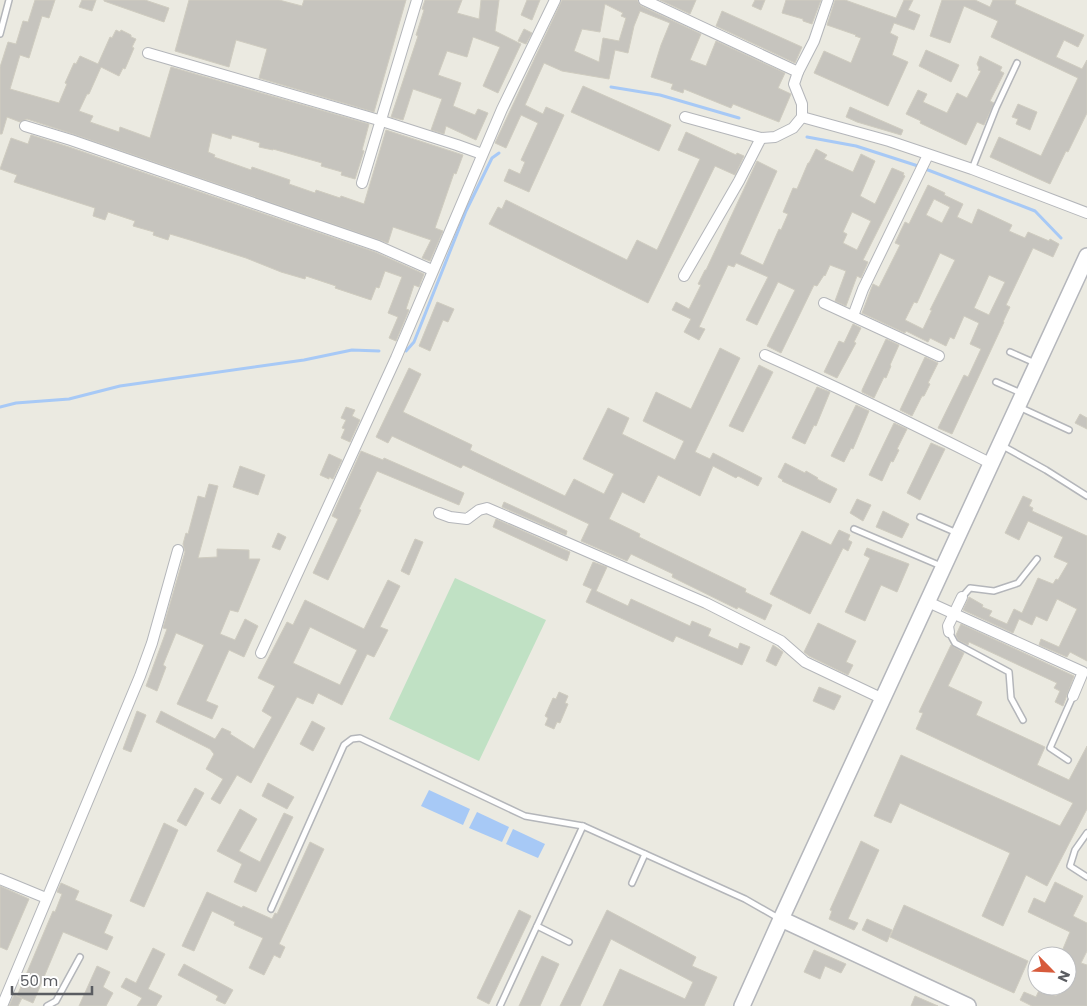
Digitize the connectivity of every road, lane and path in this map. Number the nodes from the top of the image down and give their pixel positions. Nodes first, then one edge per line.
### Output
1 (9, 0) edge
2 (417, 0) edge
3 (555, 0) edge
4 (644, 0) edge
5 (828, 0) edge
6 (3, 8) edge
7 (0, 34) edge
8 (148, 53) dead end
9 (1016, 63) dead end
10 (798, 72) junction
11 (685, 117) dead end
12 (802, 117) junction
13 (382, 121) junction
14 (25, 126) dead end
15 (761, 138) junction
16 (482, 154) junction
17 (928, 155) junction
18 (972, 169) junction
19 (362, 184) dead end
20 (1087, 213) edge
21 (1087, 256) edge
22 (432, 270) junction
23 (684, 276) dead end
24 (824, 303) dead end
25 (853, 316) junction
26 (1010, 352) dead end
27 (765, 355) dead end
28 (939, 356) dead end
29 (1037, 365) junction
30 (996, 382) dead end
31 (1021, 401) junction
32 (1069, 430) dead end
33 (1001, 445) junction
34 (992, 464) junction
35 (1087, 496) edge
36 (439, 513) dead end
37 (920, 517) dead end
38 (854, 529) dead end
39 (959, 534) junction
40 (178, 550) dead end
41 (1037, 559) dead end
42 (944, 568) junction
43 (962, 597) joint
44 (928, 602) junction
45 (953, 614) junction
46 (949, 632) joint
47 (261, 653) dead end
48 (1085, 673) edge
49 (1073, 696) joint
50 (883, 699) junction
51 (1023, 720) dead end
52 (1068, 760) dead end
53 (584, 826) junction
54 (1087, 833) edge
55 (645, 854) junction
56 (1087, 877) edge
57 (0, 880) edge
58 (632, 883) dead end
59 (46, 898) junction
60 (271, 909) dead end
61 (781, 919) junction
62 (537, 926) junction
63 (568, 942) dead end
64 (80, 957) dead end
65 (2, 1006) edge
66 (47, 1006) edge
67 (500, 1006) edge
68 (742, 1006) edge
69 (968, 1006) edge

1 - 6 lane
2 - 13 street
3 - 16 street
4 - 10 street
5 - 10 street
6 - 7 lane
8 - 13 street
9 - 18 lane
10 - 12 street
11 - 15 street
12 - 15 street
12 - 17 street
13 - 16 street
13 - 19 street
14 - 22 street
15 - 23 street
16 - 22 street
17 - 18 street
17 - 25 street
18 - 20 street
21 - 29 street
22 - 47 street
24 - 25 street
25 - 28 street
26 - 29 lane
27 - 34 street
29 - 31 street
30 - 31 lane
31 - 32 lane
31 - 33 street
33 - 34 street
33 - 35 lane
34 - 39 street
36 - 50 street
37 - 39 lane
38 - 42 lane
39 - 42 street
40 - 59 street
41 - 43 lane
42 - 44 street
43 - 45 street
44 - 45 street
44 - 50 street
45 - 46 street
45 - 48 street
46 - 51 lane
48 - 49 street
49 - 52 lane
50 - 61 street
53 - 55 lane
53 - 60 lane
53 - 62 lane
54 - 56 lane
55 - 58 lane
55 - 61 lane
57 - 59 street
59 - 65 street
61 - 68 street
61 - 69 street
62 - 63 lane
62 - 67 lane
64 - 66 lane

